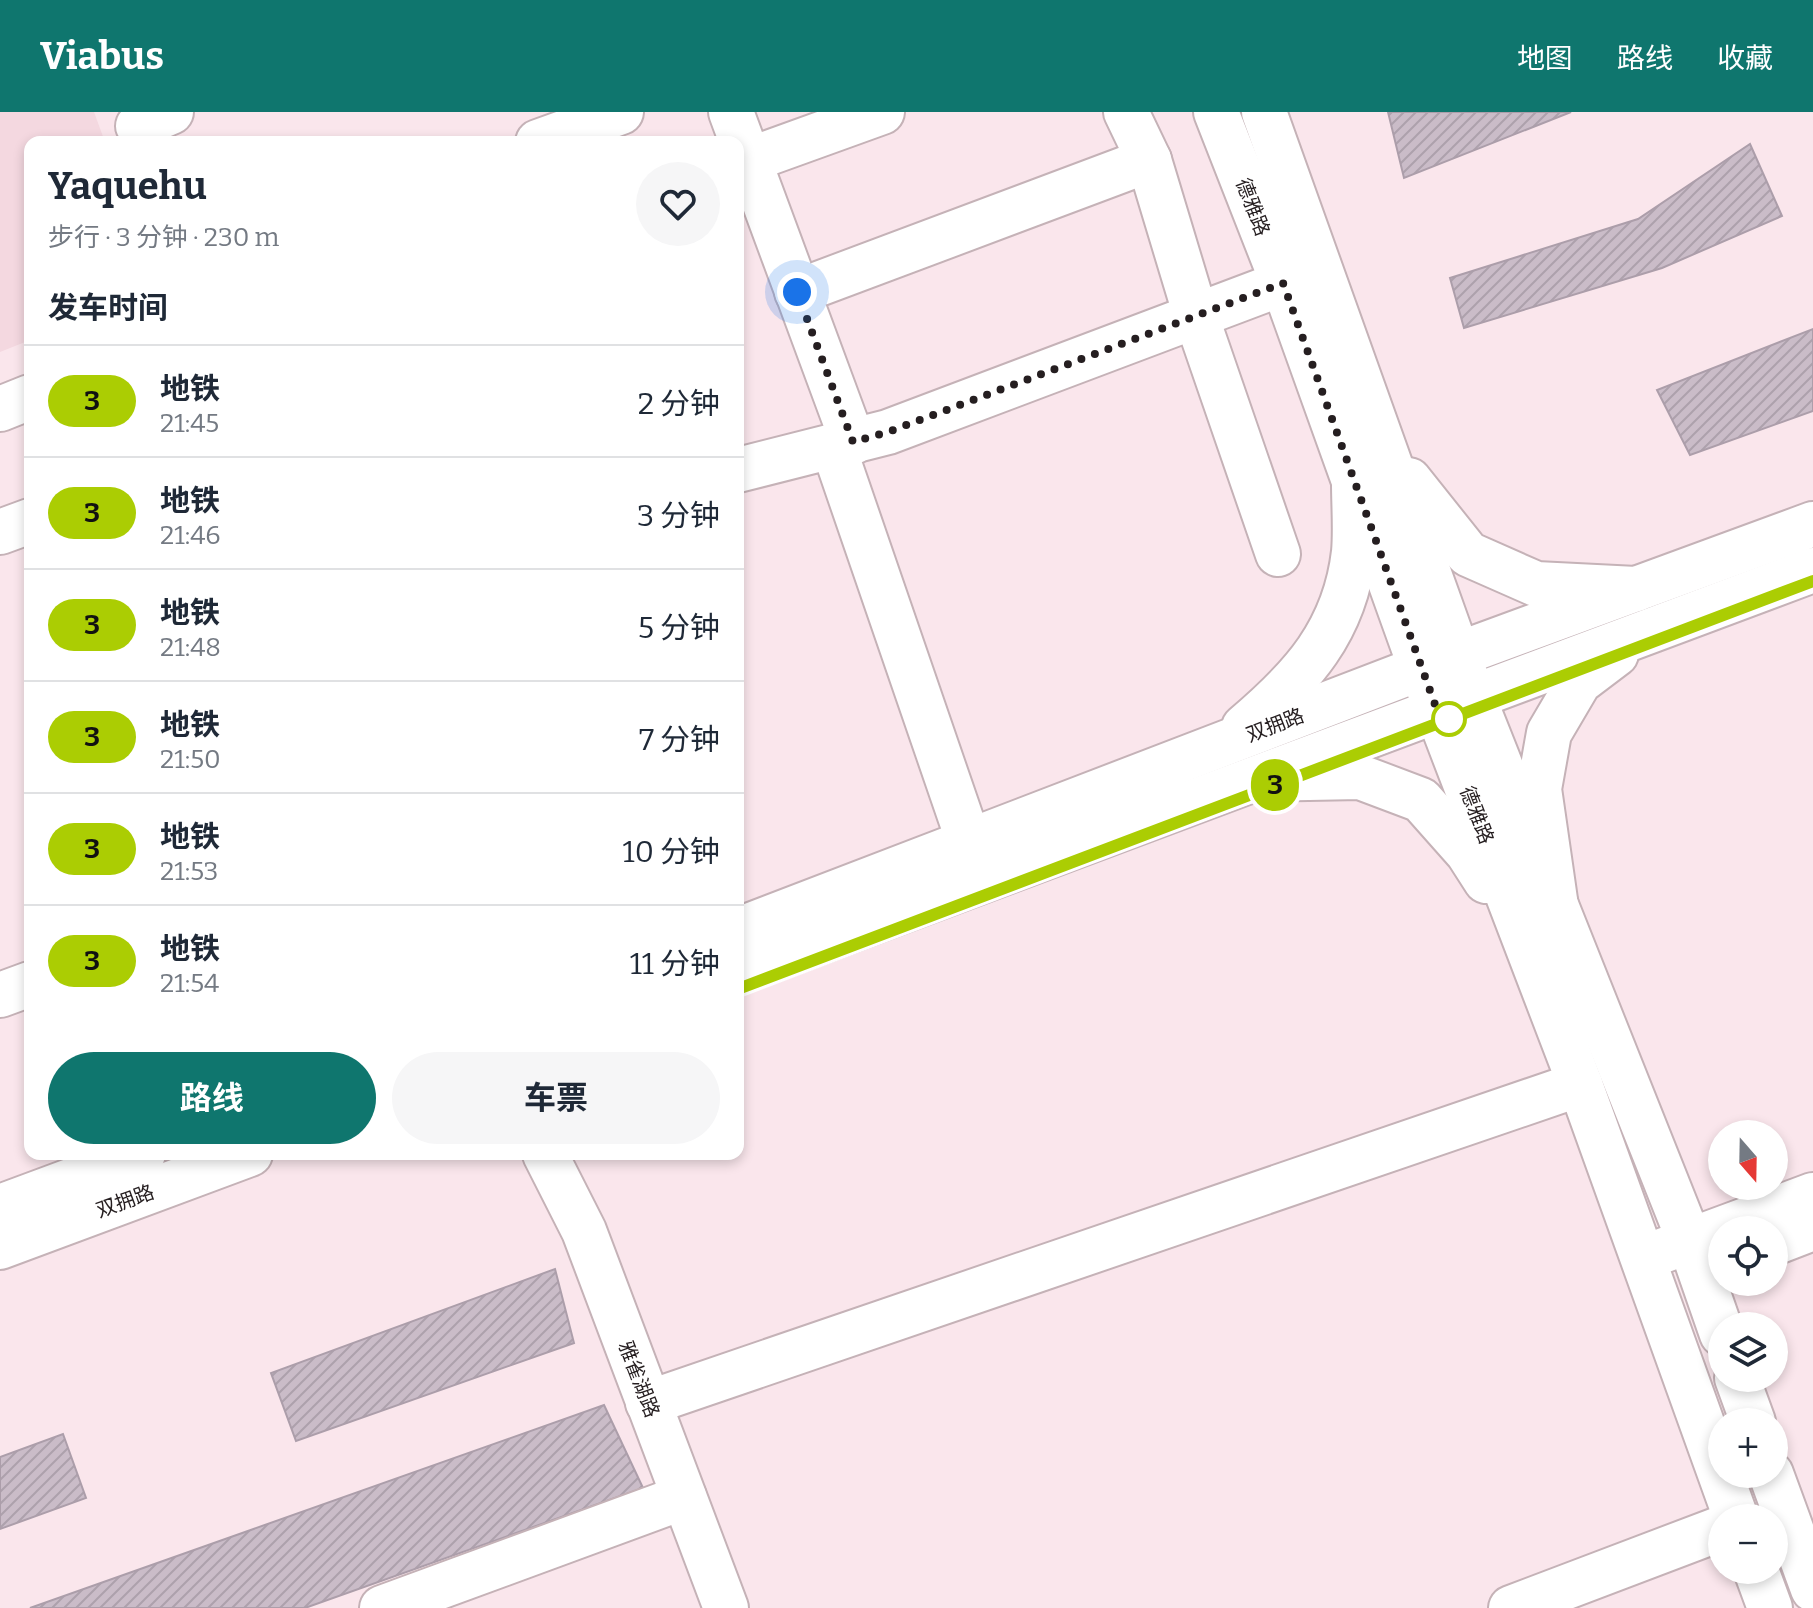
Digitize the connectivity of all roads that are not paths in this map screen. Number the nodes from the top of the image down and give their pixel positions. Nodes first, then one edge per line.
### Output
1 (621, 112) edge
2 (731, 112) edge
3 (882, 112) edge
4 (1126, 112) edge
5 (1216, 112) edge
6 (1264, 112) edge
7 (555, 136) edge
8 (740, 136) edge
9 (744, 147) edge
10 (749, 160) junction
11 (1149, 160) junction
12 (1283, 283) junction
13 (797, 292) junction
14 (1196, 316) junction
15 (24, 399) edge
16 (0, 409) edge
17 (843, 444) junction
18 (1383, 446) junction
19 (744, 469) edge
20 (1354, 483) junction
21 (24, 523) edge
22 (1813, 524) edge
23 (0, 532) edge
24 (1278, 554) dead end
25 (1813, 570) edge
26 (1636, 589) junction
27 (1647, 632) junction
28 (1439, 662) junction
29 (1455, 704) junction
30 (1222, 746) junction
31 (1252, 780) junction
32 (969, 842) junction
33 (1556, 907) junction
34 (744, 928) edge
35 (1523, 936) junction
36 (744, 970) edge
37 (24, 986) edge
38 (0, 995) edge
39 (1580, 1084) junction
40 (127, 1160) edge
41 (234, 1160) edge
42 (548, 1160) edge
43 (1813, 1195) edge
44 (0, 1207) edge
45 (1813, 1228) edge
46 (1788, 1238) edge
47 (0, 1247) edge
48 (1704, 1258) edge
49 (1646, 1272) junction
50 (1717, 1312) edge
51 (648, 1403) junction
52 (684, 1497) junction
53 (1767, 1499) edge
54 (1731, 1504) edge
55 (1708, 1533) edge
56 (1761, 1584) edge
57 (1813, 1589) edge
58 (382, 1608) edge
59 (726, 1608) edge
60 (1511, 1608) edge
61 (1770, 1608) edge

1 - 7 street
2 - 8 street
3 - 10 street
4 - 11 street
5 - 12 street, 德雅路
6 - 18 street, 德雅路
9 - 10 street
10 - 13 street
11 - 13 street
11 - 14 street
12 - 14 street
12 - 20 street, 德雅路
13 - 17 street
14 - 17 street
14 - 24 street
15 - 16 street
17 - 19 street
17 - 32 street
18 - 26 street
18 - 28 street, 德雅路
20 - 28 street, 德雅路
20 - 30 street
21 - 23 street
22 - 26 street, 双拥路
25 - 27 street
26 - 28 street, 双拥路
27 - 29 street
27 - 33 street
28 - 29 street, 德雅路
28 - 30 street, 双拥路
29 - 31 street
29 - 33 street, 德雅路
29 - 35 street, 德雅路
30 - 32 street, 双拥路
31 - 35 street
31 - 36 street
32 - 34 street, 双拥路
33 - 48 street, 德雅路
35 - 39 street, 德雅路
37 - 38 street
39 - 49 street, 德雅路
39 - 51 street
40 - 44 street, 双拥路
41 - 47 street, 双拥路
42 - 51 street, 雅雀湖路
43 - 48 street
45 - 46 street
48 - 49 street
48 - 50 street, 德雅路
49 - 54 street, 德雅路
51 - 52 street, 雅雀湖路
52 - 58 street
52 - 59 street, 雅雀湖路
53 - 57 street
55 - 60 street
56 - 61 street

